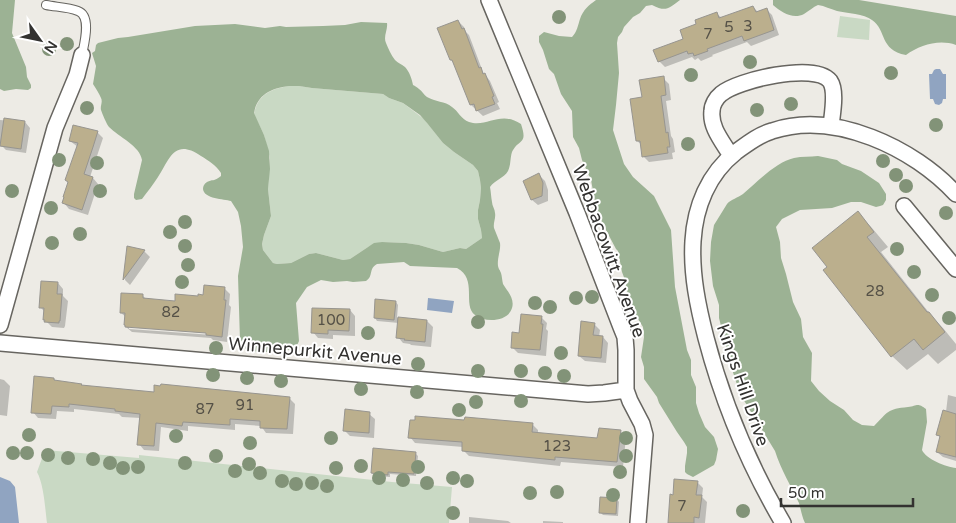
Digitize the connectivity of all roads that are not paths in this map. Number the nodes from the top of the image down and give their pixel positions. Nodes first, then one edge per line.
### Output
1 (489, 0) edge
2 (46, 5) dead end
3 (82, 56) joint
4 (832, 126) junction
5 (731, 156) junction
6 (956, 194) edge
7 (904, 206) dead end
8 (954, 261) edge
9 (0, 325) edge
10 (0, 344) edge
11 (626, 390) junction
12 (638, 523) edge
13 (783, 523) edge

1 - 11 street, Webbacowitt Avenue
2 - 3 lane
3 - 9 street
4 - 5 street, Kings Hill Drive
4 - 5 street
4 - 6 street, Kings Hill Drive
5 - 13 street, Kings Hill Drive
7 - 8 street
10 - 11 street, Winnepurkit Avenue
11 - 12 street, Webbacowitt Avenue

